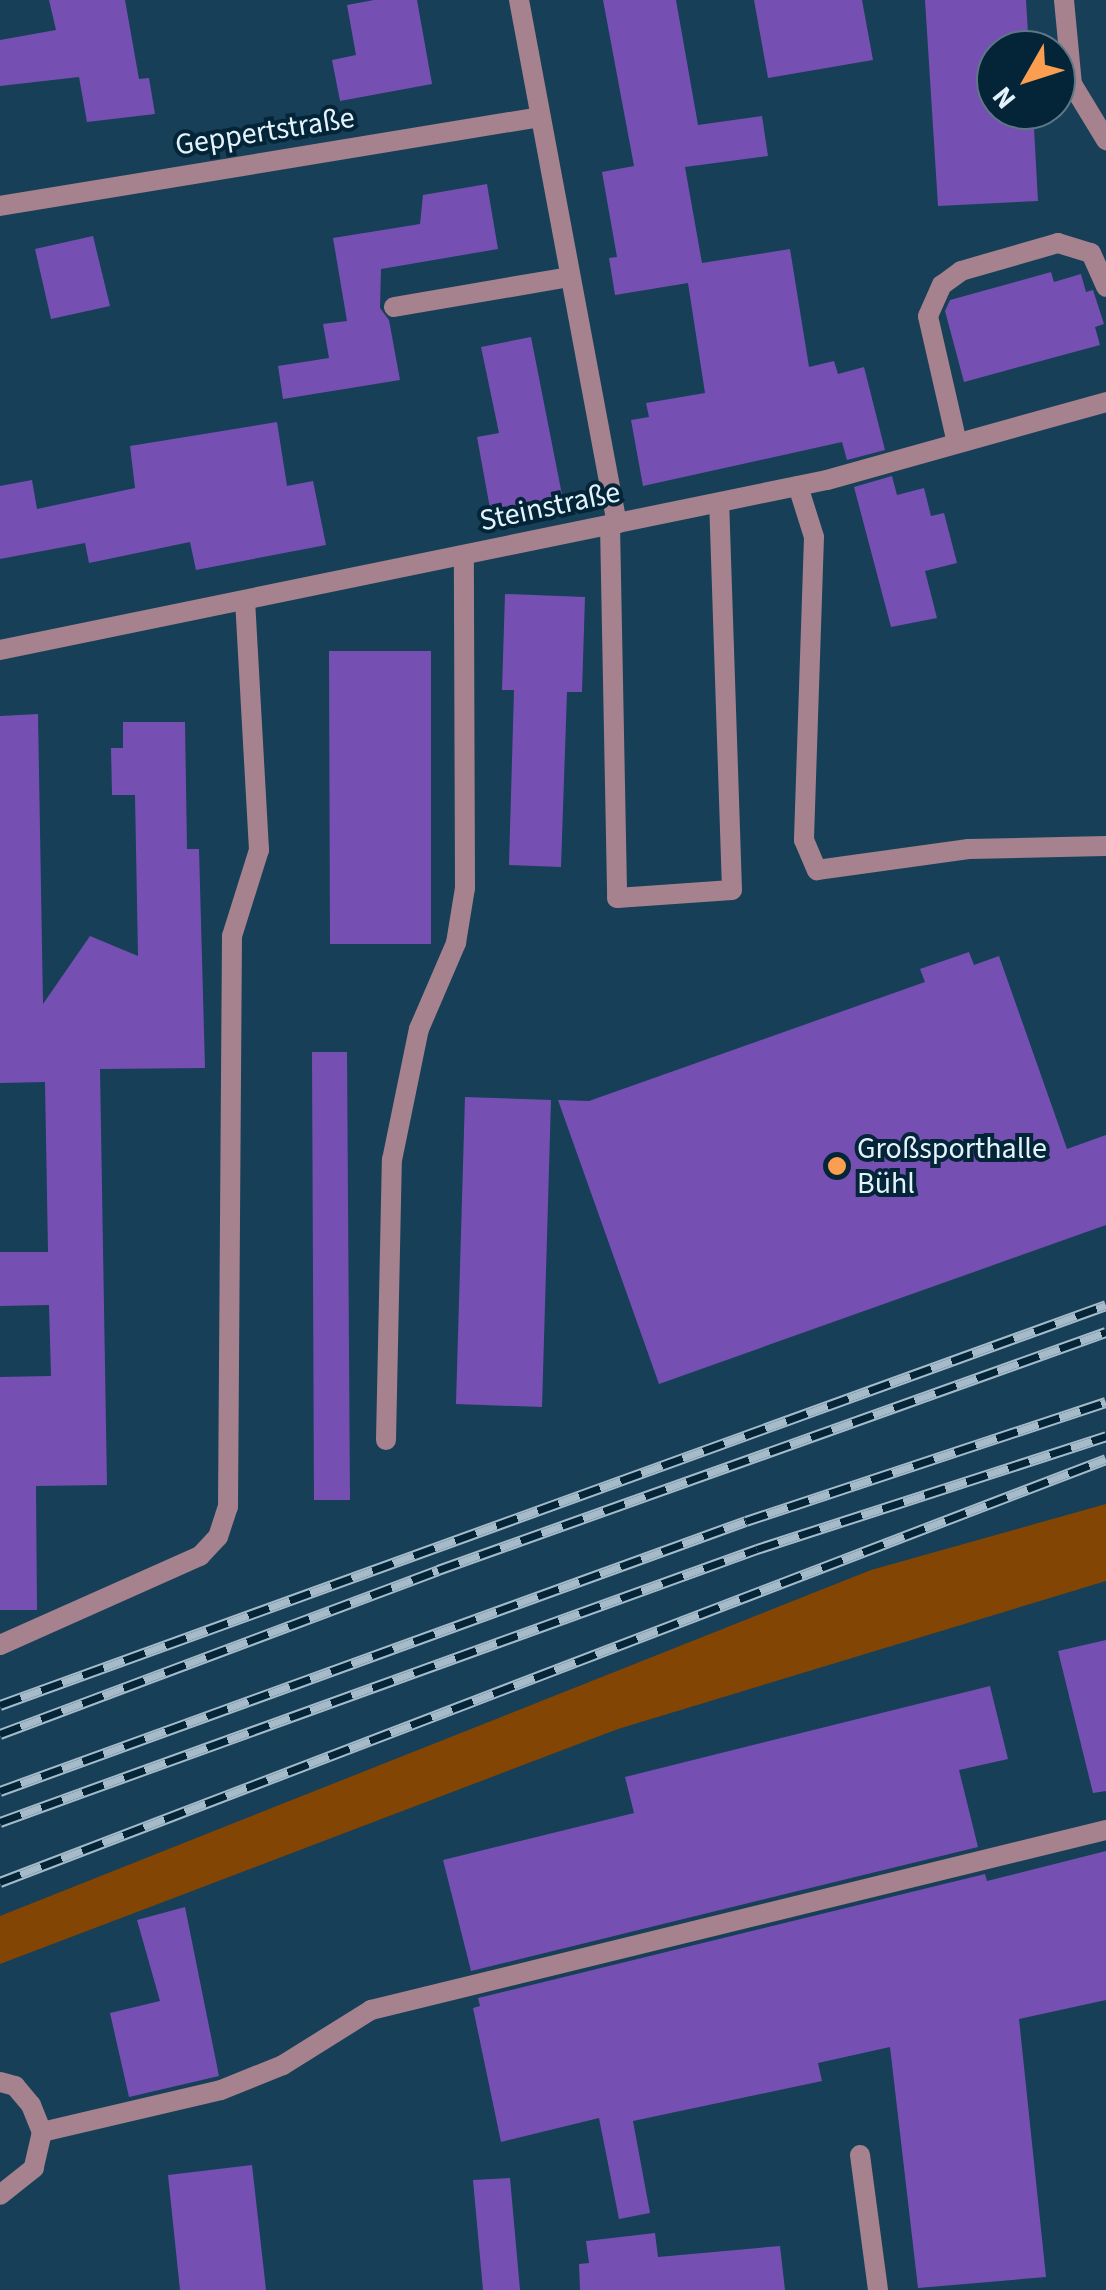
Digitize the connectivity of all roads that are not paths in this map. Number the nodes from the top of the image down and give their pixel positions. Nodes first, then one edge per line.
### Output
1 (519, 0) edge
2 (1064, 0) edge
3 (540, 117) junction
4 (1106, 140) edge
5 (0, 206) edge
6 (568, 276) junction
7 (1106, 287) edge
8 (394, 306) dead end
9 (1106, 402) edge
10 (957, 443) junction
11 (798, 486) junction
12 (719, 502) junction
13 (614, 524) junction
14 (464, 555) junction
15 (245, 600) junction
16 (0, 650) edge
17 (1106, 846) edge
18 (386, 1440) dead end
19 (0, 1645) edge
20 (1106, 1830) edge
21 (0, 2082) edge
22 (42, 2132) junction
23 (860, 2156) dead end
24 (0, 2195) edge
25 (878, 2290) edge

1 - 3 street
2 - 4 street
3 - 5 street, Geppertstraße
3 - 6 street
6 - 8 street
6 - 13 street
7 - 10 street
9 - 10 street, Steinstraße
10 - 11 street, Steinstraße
11 - 12 street, Steinstraße
11 - 17 street
12 - 13 street, Steinstraße
12 - 13 street
13 - 14 street, Steinstraße
14 - 15 street, Steinstraße
14 - 18 street
15 - 16 street, Steinstraße
15 - 19 street
20 - 22 street
21 - 22 street
22 - 24 street
23 - 25 street

